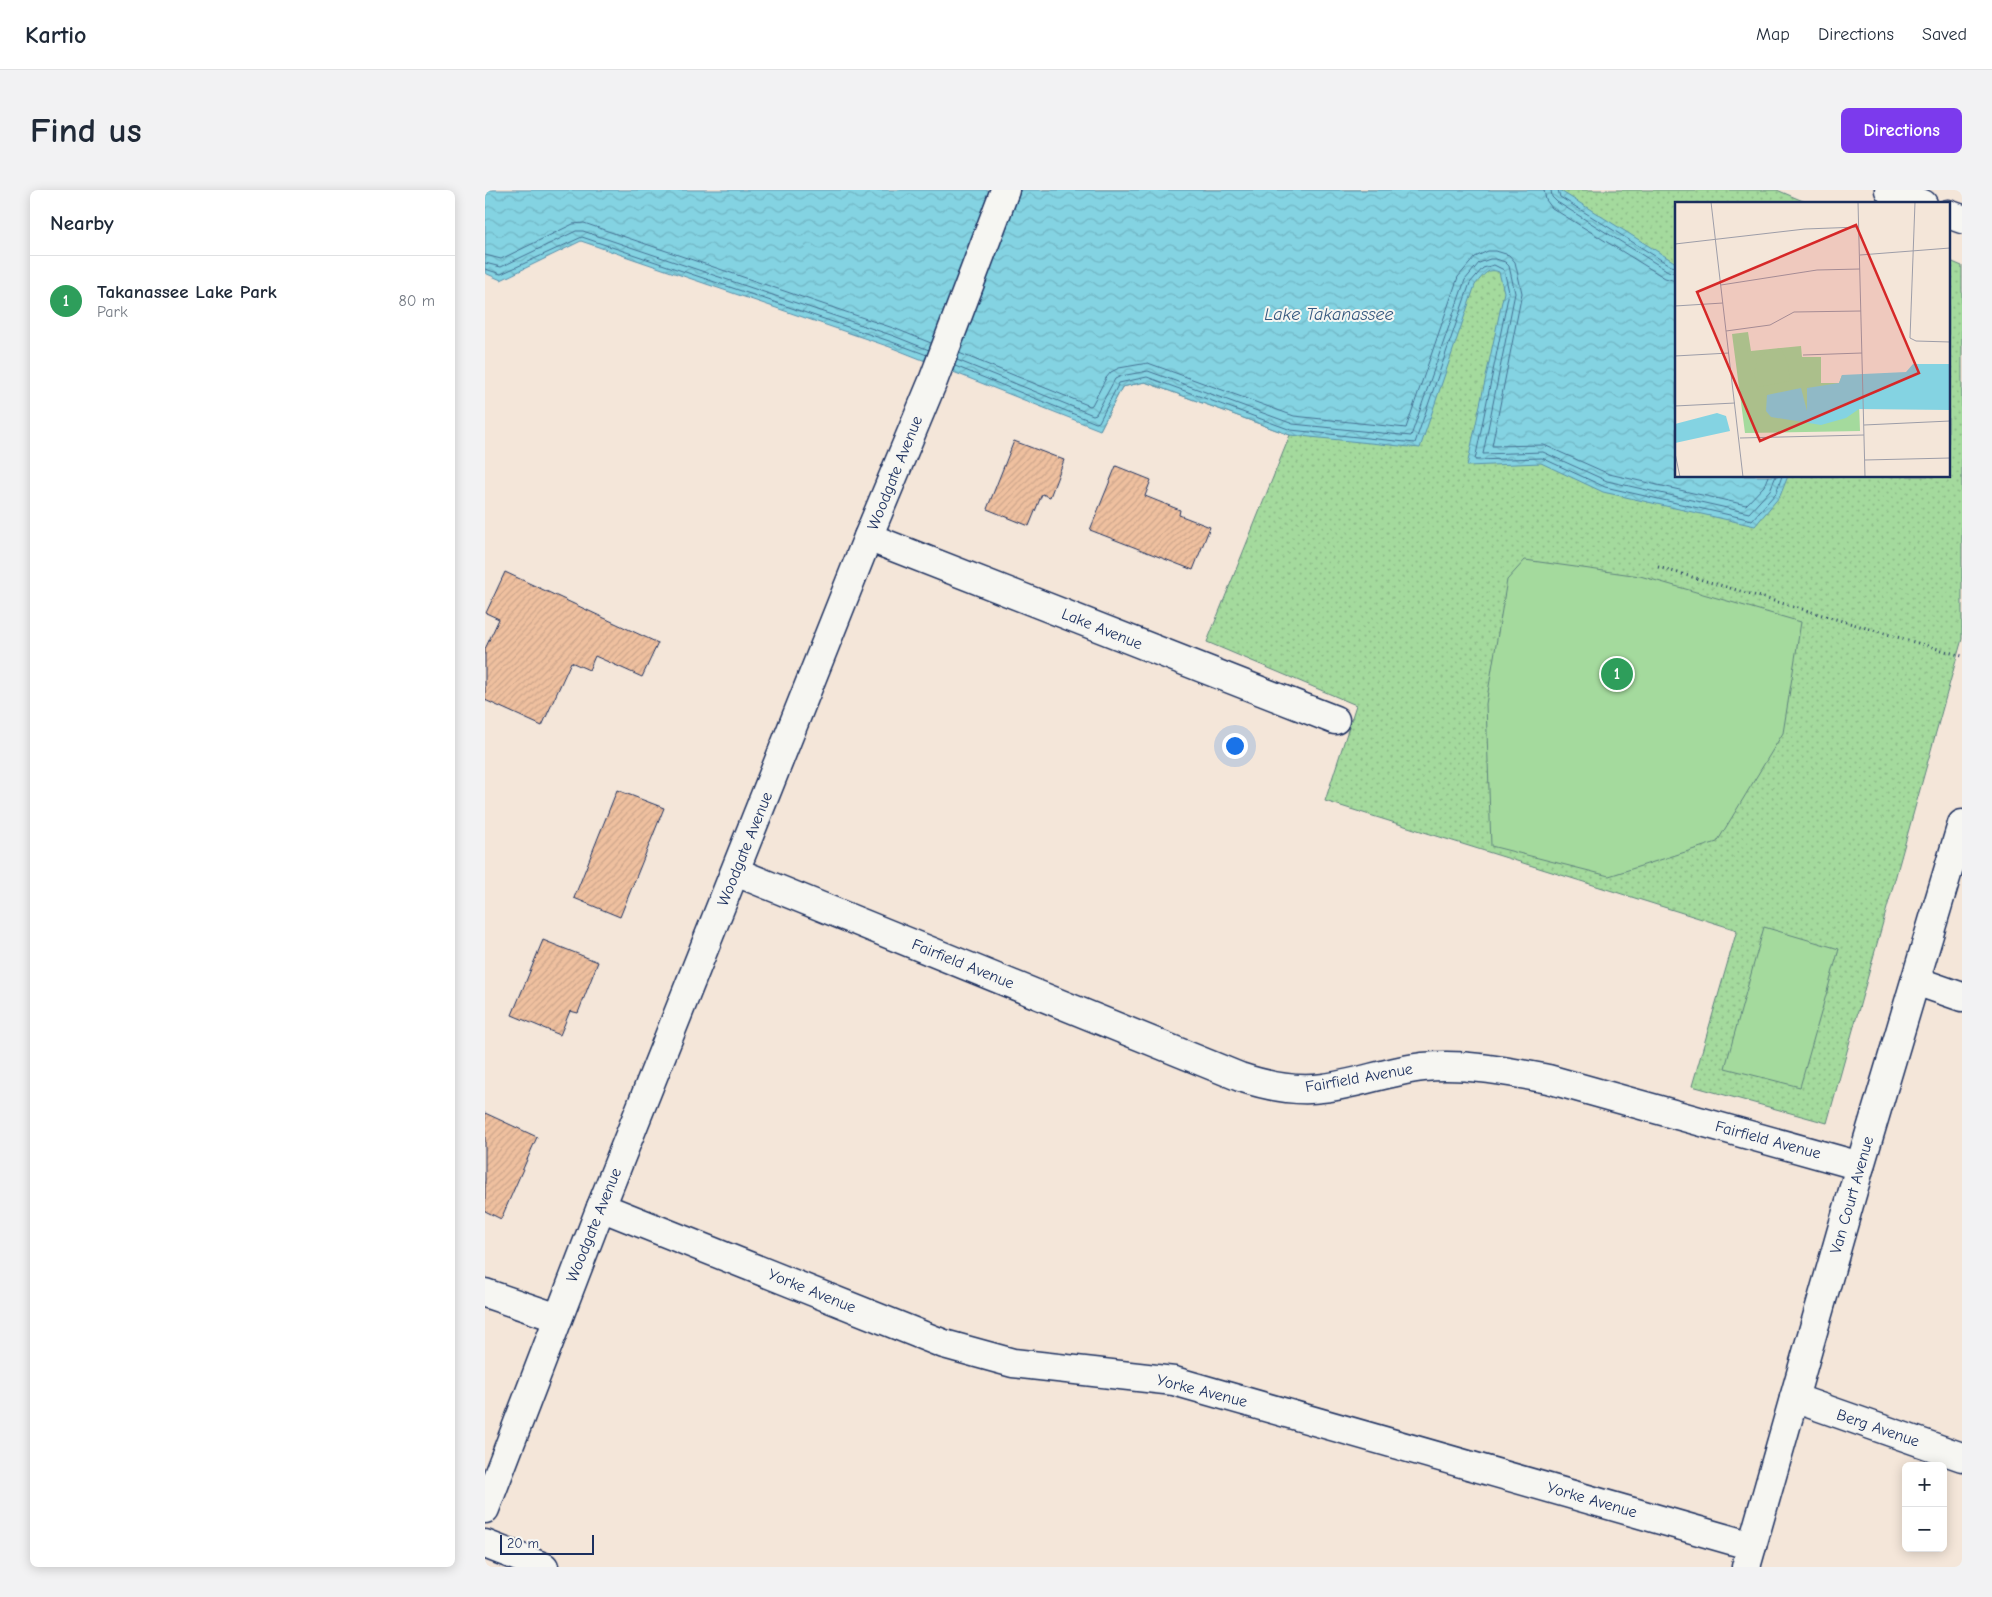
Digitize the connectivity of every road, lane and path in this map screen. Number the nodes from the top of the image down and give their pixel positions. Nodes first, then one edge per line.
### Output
1 (1005, 190) edge
2 (1889, 190) edge
3 (1918, 202) edge
4 (1949, 214) edge
5 (1962, 219) edge
6 (869, 537) junction
7 (1658, 567) dead end
8 (1962, 656) edge
9 (1335, 720) dead end
10 (1962, 824) edge
11 (736, 872) junction
12 (1916, 981) junction
13 (1962, 997) edge
14 (1859, 1166) junction
15 (601, 1207) junction
16 (485, 1293) edge
17 (558, 1318) junction
18 (1794, 1398) junction
19 (1962, 1457) edge
20 (485, 1509) edge
21 (485, 1544) edge
22 (1749, 1556) edge
23 (544, 1567) edge

1 - 6 street, Woodgate Avenue
2 - 3 street
4 - 5 street
6 - 9 street, Lake Avenue
6 - 11 street, Woodgate Avenue
7 - 8 path
10 - 12 street, Van Court Avenue
11 - 14 street, Fairfield Avenue
11 - 15 street, Woodgate Avenue
12 - 13 street
12 - 14 street, Van Court Avenue
14 - 18 street, Van Court Avenue
15 - 17 street, Woodgate Avenue
15 - 22 street, Yorke Avenue
16 - 17 street
17 - 20 street, Woodgate Avenue
18 - 19 street, Berg Avenue
18 - 22 street, Van Court Avenue
21 - 23 street

